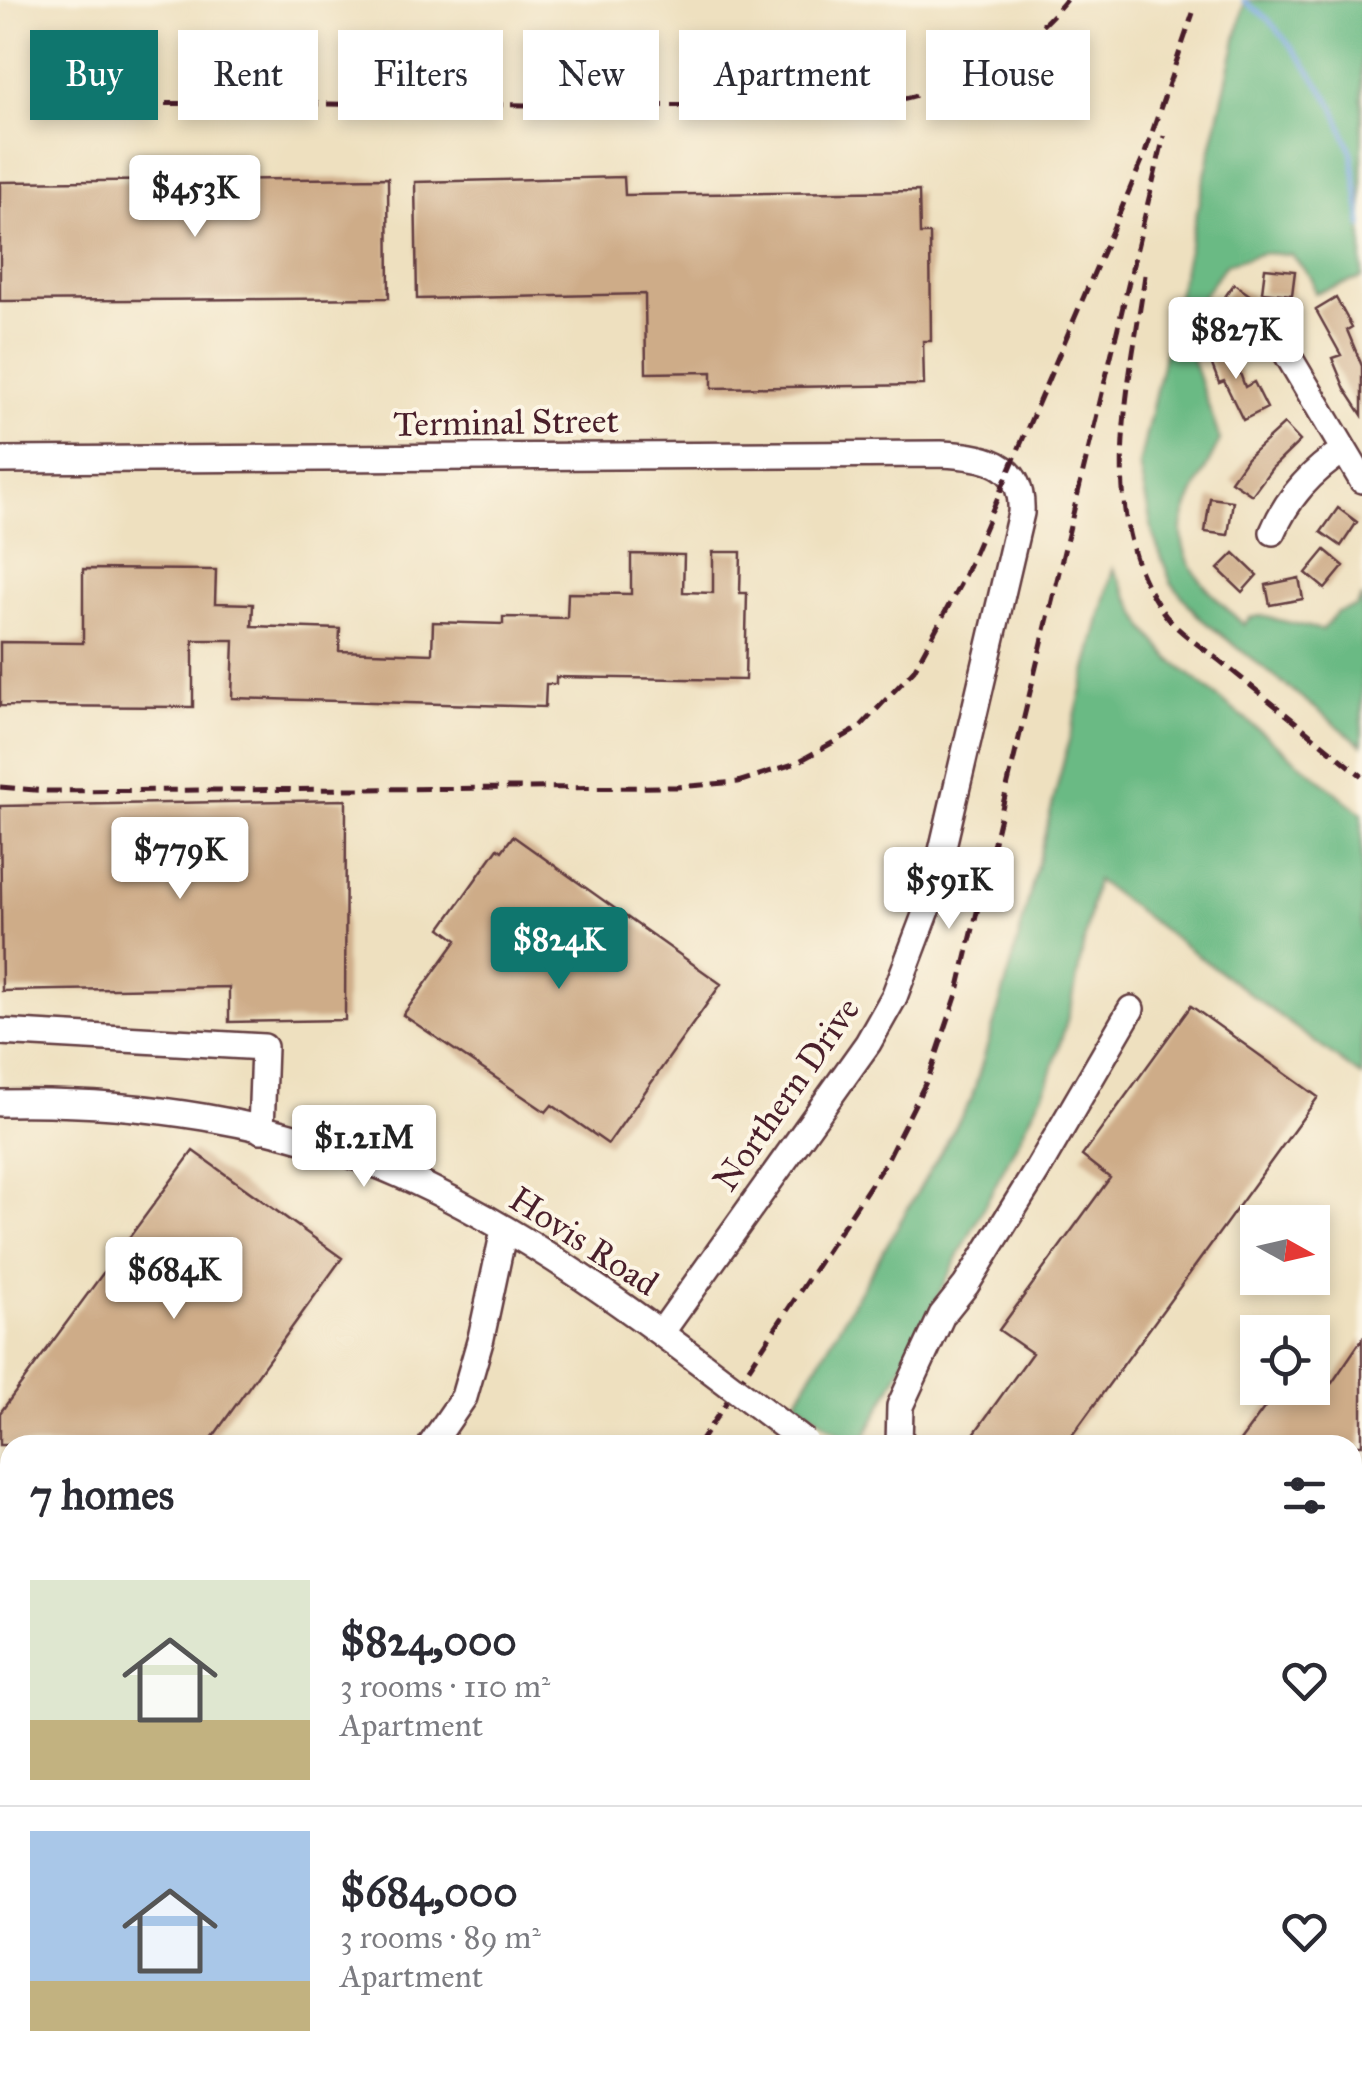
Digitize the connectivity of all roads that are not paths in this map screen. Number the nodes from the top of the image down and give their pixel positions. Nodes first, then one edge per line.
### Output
1 (1277, 337) dead end
2 (1344, 450) junction
3 (0, 460) edge
4 (1008, 472) joint
5 (1362, 480) edge
6 (1273, 532) dead end
7 (1130, 1009) dead end
8 (0, 1032) edge
9 (0, 1103) edge
10 (261, 1130) junction
11 (504, 1230) junction
12 (660, 1332) junction
13 (438, 1435) edge
14 (796, 1435) edge
15 (899, 1435) edge

1 - 2 street
2 - 5 street
2 - 6 street
3 - 4 street, Terminal Street
4 - 12 street, Northern Drive
7 - 15 street
8 - 10 street
9 - 10 street, Hovis Road
10 - 11 street, Hovis Road
11 - 12 street, Hovis Road
11 - 13 street
12 - 14 street, Hovis Road, bridge

